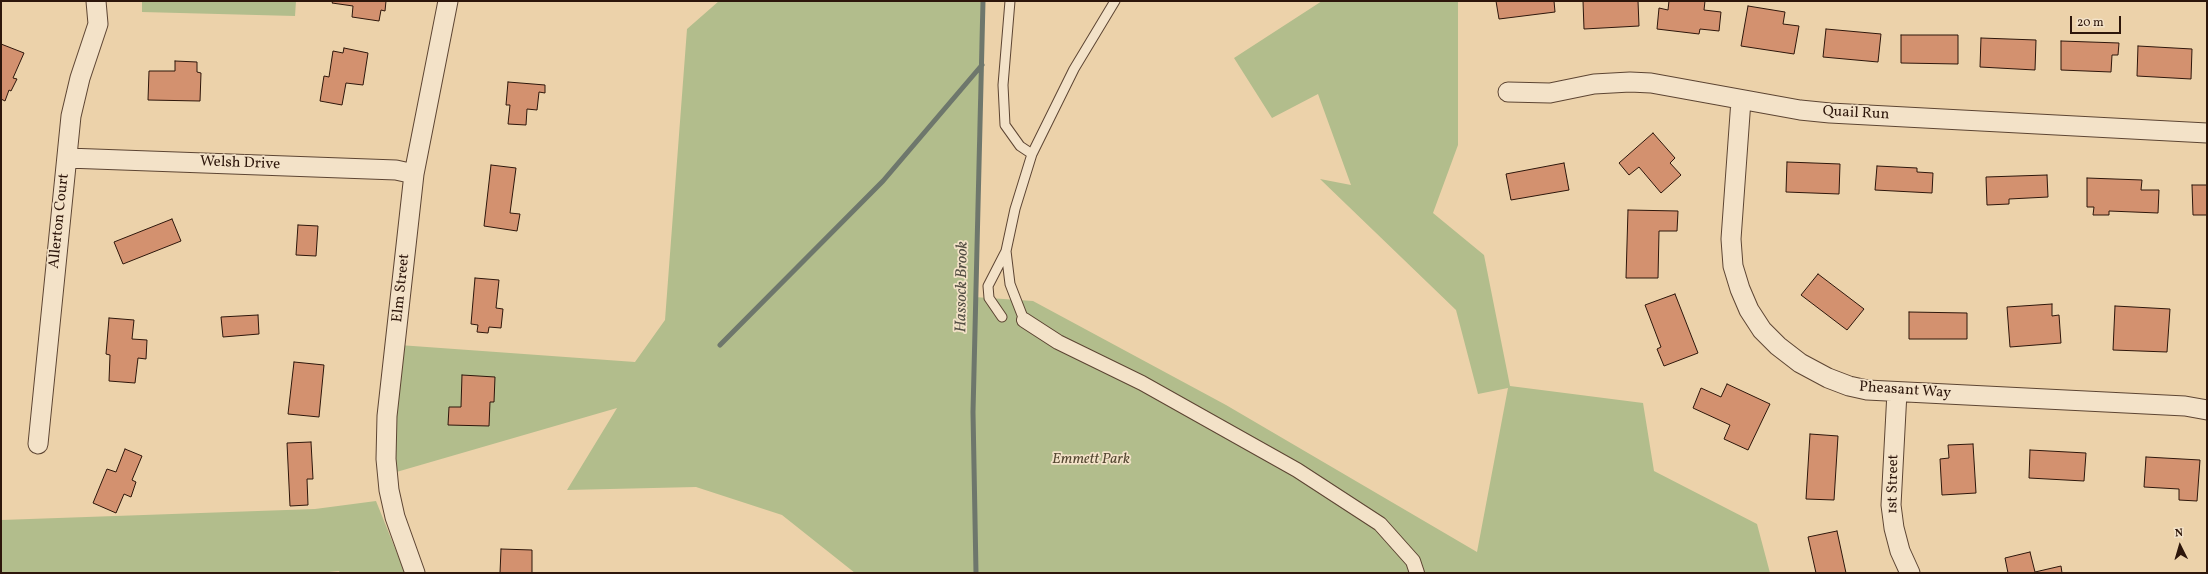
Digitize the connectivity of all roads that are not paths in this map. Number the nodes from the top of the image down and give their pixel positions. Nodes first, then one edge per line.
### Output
1 (96, 1) edge
2 (448, 1) edge
3 (1010, 1) edge
4 (1115, 1) edge
5 (1508, 92) dead end
6 (1741, 100) junction
7 (2207, 133) edge
8 (1032, 154) junction
9 (67, 158) junction
10 (414, 174) junction
11 (1006, 251) junction
12 (1002, 317) dead end
13 (1024, 320) joint
14 (1897, 392) junction
15 (2207, 410) edge
16 (38, 444) dead end
17 (415, 573) edge
18 (1417, 573) edge
19 (1910, 573) edge

1 - 9 street, Allerton Court
2 - 10 street, Elm Street
3 - 8 lane
4 - 8 lane
5 - 6 street, Quail Run
6 - 7 street, Quail Run
6 - 14 street, Pheasant Way
8 - 11 lane
9 - 10 street, Welsh Drive
9 - 16 street, Allerton Court
10 - 17 street, Elm Street
11 - 12 lane
11 - 13 lane
13 - 18 street
14 - 15 street, Pheasant Way
14 - 19 street, 1st Street

